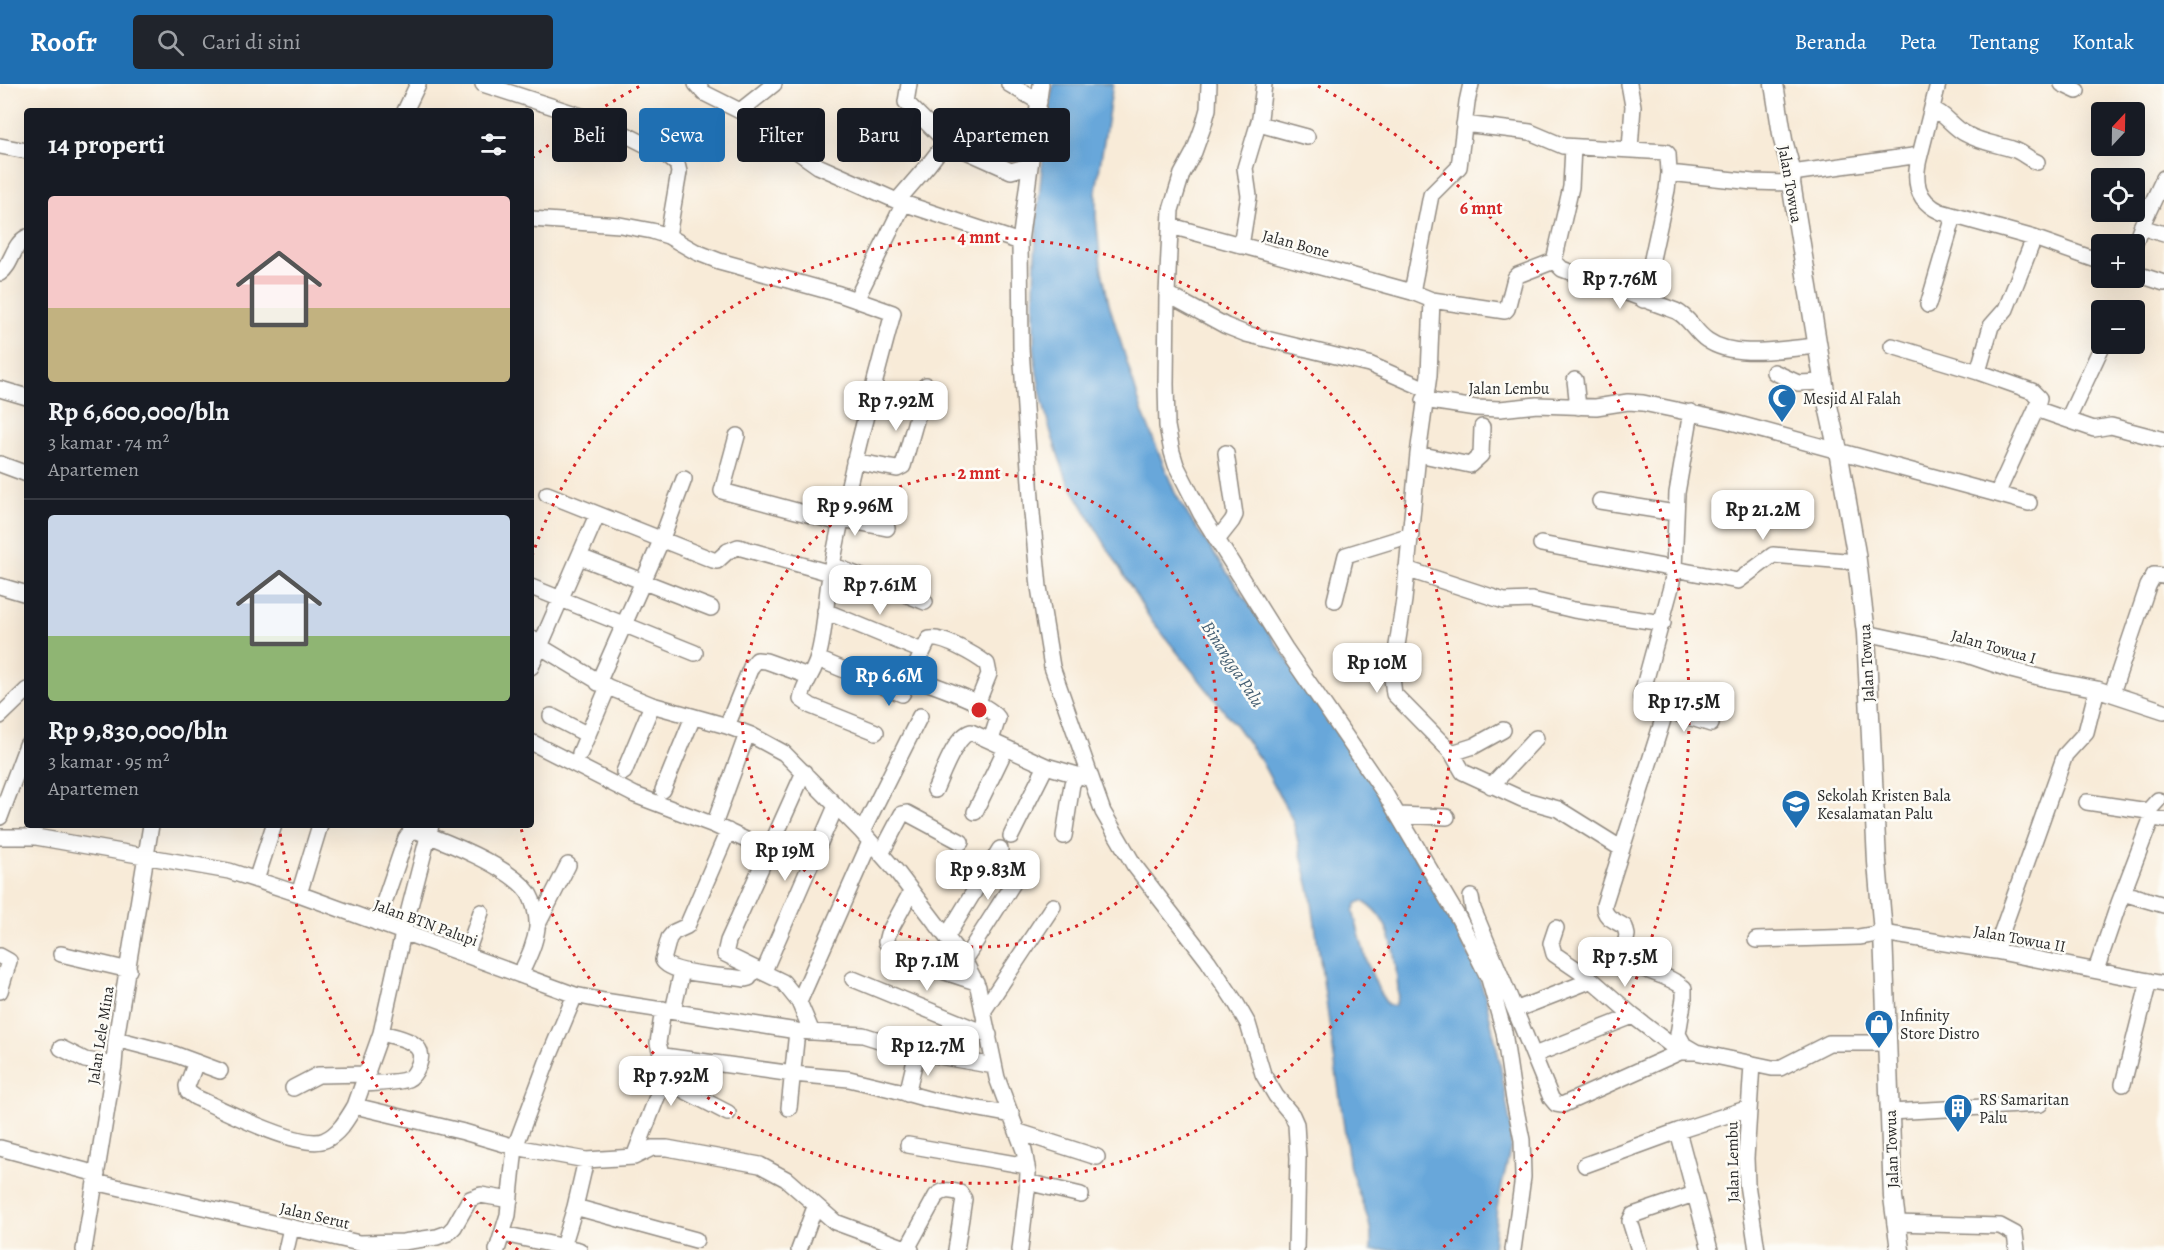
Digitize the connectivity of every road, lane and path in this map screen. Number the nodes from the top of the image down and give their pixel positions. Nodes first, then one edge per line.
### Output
1 (418, 84) edge
2 (483, 84) edge
3 (696, 84) edge
4 (774, 84) edge
5 (909, 84) edge
6 (916, 84) edge
7 (922, 84) edge
8 (1009, 84) edge
9 (1041, 84) edge
10 (1209, 84) edge
11 (1264, 84) edge
12 (1471, 84) edge
13 (1629, 84) edge
14 (1774, 84) edge
15 (1938, 84) edge
16 (2062, 84) edge
17 (2077, 91) dead end
18 (1039, 102) junction
19 (406, 108) edge
20 (744, 108) edge
21 (1932, 109) junction
22 (737, 110) edge
23 (1258, 124) junction
24 (1464, 124) junction
25 (933, 129) edge
26 (1307, 136) dead end
27 (0, 146) edge
28 (1572, 147) junction
29 (1630, 149) junction
30 (24, 150) edge
31 (1920, 155) junction
32 (933, 159) edge
33 (814, 162) edge
34 (991, 162) edge
35 (2037, 162) dead end
36 (1029, 166) junction
37 (1669, 173) junction
38 (2164, 177) edge
39 (1792, 178) junction
40 (900, 202) junction
41 (1954, 216) junction
42 (534, 219) edge
43 (1171, 226) junction
44 (2141, 227) junction
45 (2138, 234) edge
46 (2164, 234) edge
47 (668, 236) junction
48 (2034, 238) junction
49 (24, 239) edge
50 (1020, 242) junction
51 (1241, 246) junction
52 (2091, 258) edge
53 (1554, 261) junction
54 (0, 273) edge
55 (2145, 277) edge
56 (2164, 283) edge
57 (1412, 292) junction
58 (1167, 294) junction
59 (856, 300) junction
60 (1432, 300) junction
61 (1643, 300) junction
62 (1928, 305) dead end
63 (1892, 345) dead end
64 (1818, 346) junction
65 (2098, 354) edge
66 (1774, 372) dead end
67 (1978, 372) junction
68 (1575, 380) dead end
69 (1824, 382) junction
70 (926, 385) dead end
71 (0, 389) edge
72 (1425, 394) junction
73 (24, 396) edge
74 (1578, 407) junction
75 (2036, 409) junction
76 (1691, 412) junction
77 (2068, 419) junction
78 (1482, 427) dead end
79 (737, 436) dead end
80 (2164, 440) edge
81 (1838, 451) junction
82 (1226, 453) dead end
83 (1418, 454) junction
84 (854, 460) junction
85 (0, 464) edge
86 (24, 473) edge
87 (684, 479) dead end
88 (547, 494) dead end
89 (1997, 494) junction
90 (1600, 501) dead end
91 (2029, 503) dead end
92 (1675, 513) junction
93 (597, 515) junction
94 (841, 521) junction
95 (887, 528) dead end
96 (1411, 535) junction
97 (1217, 540) junction
98 (661, 541) junction
99 (1541, 544) dead end
100 (580, 557) junction
101 (1857, 562) junction
102 (831, 569) junction
103 (1406, 569) junction
104 (1674, 570) junction
105 (2164, 576) edge
106 (642, 582) junction
107 (0, 586) edge
108 (534, 588) edge
109 (24, 593) edge
110 (562, 600) junction
111 (1335, 600) dead end
112 (925, 602) dead end
113 (711, 608) dead end
114 (825, 611) junction
115 (1663, 624) junction
116 (624, 625) junction
117 (1866, 633) junction
118 (536, 643) edge
119 (922, 651) junction
120 (695, 653) dead end
121 (818, 659) junction
122 (808, 676) junction
123 (912, 677) junction
124 (603, 685) junction
125 (2097, 689) junction
126 (24, 693) edge
127 (2112, 693) junction
128 (977, 704) junction
129 (652, 705) junction
130 (1666, 710) junction
131 (2164, 711) edge
132 (0, 716) edge
133 (551, 716) dead end
134 (920, 716) dead end
135 (693, 717) junction
136 (1711, 724) dead end
137 (727, 726) junction
138 (1503, 730) dead end
139 (876, 732) dead end
140 (747, 734) junction
141 (588, 735) junction
142 (1536, 738) dead end
143 (991, 740) junction
144 (534, 743) edge
145 (1006, 748) junction
146 (24, 753) edge
147 (580, 753) dead end
148 (1452, 753) junction
149 (1046, 766) junction
150 (624, 772) dead end
151 (804, 772) junction
152 (1084, 778) junction
153 (1491, 786) junction
154 (663, 790) dead end
155 (935, 790) dead end
156 (2087, 802) dead end
157 (836, 806) junction
158 (975, 812) dead end
159 (2157, 812) edge
160 (1398, 815) junction
161 (0, 817) edge
162 (1447, 817) dead end
163 (152, 828) edge
164 (273, 828) edge
165 (320, 828) edge
166 (721, 828) junction
167 (430, 830) edge
168 (1011, 836) dead end
169 (1064, 836) dead end
170 (0, 837) edge
171 (866, 837) junction
172 (962, 842) dead end
173 (1000, 849) dead end
174 (1622, 849) junction
175 (767, 850) junction
176 (881, 854) junction
177 (147, 855) junction
178 (1026, 863) dead end
179 (568, 865) dead end
180 (256, 880) junction
181 (911, 892) junction
182 (2123, 893) junction
183 (299, 894) junction
184 (1472, 897) dead end
185 (2164, 905) edge
186 (1053, 906) dead end
187 (481, 912) dead end
188 (377, 923) junction
189 (537, 926) junction
190 (1556, 928) dead end
191 (403, 933) junction
192 (1883, 933) junction
193 (947, 936) junction
194 (1756, 940) dead end
195 (1995, 951) junction
196 (61, 954) dead end
197 (466, 955) junction
198 (0, 956) edge
199 (964, 960) junction
200 (759, 969) junction
201 (129, 970) junction
202 (2096, 970) junction
203 (682, 971) junction
204 (520, 975) junction
205 (853, 979) dead end
206 (1592, 981) junction
207 (976, 982) junction
208 (2157, 982) edge
209 (0, 991) edge
210 (576, 995) junction
211 (799, 1002) junction
212 (668, 1010) junction
213 (984, 1010) junction
214 (1515, 1010) junction
215 (1633, 1016) junction
216 (804, 1030) junction
217 (381, 1033) junction
218 (989, 1035) junction
219 (116, 1039) junction
220 (1887, 1043) junction
221 (61, 1048) dead end
222 (916, 1052) junction
223 (1680, 1052) junction
224 (1696, 1052) junction
225 (1534, 1055) junction
226 (196, 1062) junction
227 (1752, 1064) junction
228 (114, 1065) junction
229 (994, 1066) junction
230 (220, 1071) dead end
231 (794, 1074) junction
232 (366, 1079) junction
233 (2123, 1084) dead end
234 (293, 1088) dead end
235 (907, 1094) junction
236 (2040, 1104) dead end
237 (356, 1106) junction
238 (789, 1108) dead end
239 (1749, 1108) junction
240 (1890, 1112) junction
241 (728, 1113) dead end
242 (1012, 1115) junction
243 (1678, 1131) junction
244 (1019, 1132) junction
245 (908, 1145) dead end
246 (515, 1147) junction
247 (0, 1148) edge
248 (634, 1157) junction
249 (1097, 1157) dead end
250 (586, 1160) junction
251 (1585, 1165) dead end
252 (1027, 1166) junction
253 (96, 1178) junction
254 (1027, 1182) junction
255 (1694, 1194) junction
256 (1081, 1195) dead end
257 (510, 1200) junction
258 (575, 1207) junction
259 (815, 1207) junction
260 (1895, 1223) junction
261 (291, 1228) junction
262 (503, 1234) junction
263 (696, 1240) dead end
264 (563, 1248) edge
265 (909, 1249) edge
266 (84, 1250) edge
267 (286, 1250) edge
268 (497, 1250) edge
269 (579, 1250) edge
270 (799, 1250) edge
271 (956, 1250) edge
272 (1020, 1250) edge
273 (1296, 1250) edge
274 (1513, 1250) edge
275 (1639, 1250) edge
276 (1710, 1250) edge
277 (1757, 1250) edge
278 (1900, 1250) edge
279 (2017, 1250) edge

1 - 19 street
2 - 47 street
3 - 22 street
4 - 20 street
5 - 25 street
6 - 7 street
8 - 18 street
9 - 18 street
10 - 43 street
11 - 23 street
12 - 24 street
13 - 29 street
14 - 39 main road, Jalan Towua
15 - 21 street
16 - 17 street
18 - 36 street
21 - 31 street
21 - 35 street
23 - 26 street
23 - 51 street
24 - 28 street
24 - 57 street
27 - 30 street
28 - 29 street
28 - 53 street
29 - 37 street
31 - 39 street
31 - 41 street
32 - 40 street
33 - 40 street
34 - 36 street
36 - 50 street
37 - 39 street
37 - 61 street
38 - 44 street
39 - 64 main road, Jalan Towua
40 - 50 street
40 - 59 street
41 - 48 street
41 - 62 street
42 - 47 street
43 - 51 street, Jalan Bone
43 - 58 street
44 - 45 street
44 - 46 street
47 - 59 street
48 - 52 street
48 - 67 street
49 - 54 street
50 - 152 street
51 - 57 street, Jalan Bone
53 - 60 street, Jalan Bone
53 - 61 street
55 - 56 street
57 - 60 street, Jalan Bone
58 - 72 street, Jalan Lembu
58 - 97 street
59 - 84 street
60 - 72 street
61 - 64 street
63 - 67 street
64 - 69 main road, Jalan Towua
65 - 77 street
66 - 69 street
67 - 75 street
68 - 74 street
69 - 81 main road, Jalan Towua
70 - 84 street
71 - 73 street
72 - 74 street, Jalan Lembu
72 - 83 street
74 - 76 street, Jalan Lembu
75 - 77 street
75 - 89 street
76 - 81 street, Jalan Lembu
76 - 92 street
77 - 80 street
78 - 83 street
79 - 94 street
81 - 89 street, Jalan Lembu
81 - 101 main road, Jalan Towua
82 - 97 street
83 - 96 street
84 - 94 street
85 - 86 street
87 - 98 street
88 - 93 street
89 - 91 street, Jalan Lembu
90 - 92 street
92 - 104 street
93 - 98 street
93 - 100 street
94 - 95 street
94 - 102 street
96 - 103 street
96 - 111 street
97 - 160 street
98 - 102 street
98 - 106 street
99 - 104 street
100 - 106 street
100 - 110 street
101 - 104 street
101 - 117 main road, Jalan Towua
102 - 112 street
102 - 114 street
103 - 115 street
103 - 148 street
104 - 115 street
105 - 127 street
106 - 113 street
106 - 116 street
107 - 109 street
108 - 110 street
110 - 116 street
110 - 118 street
114 - 119 street
114 - 121 street
115 - 130 street
116 - 120 street
116 - 124 street
117 - 125 street, Jalan Towua I
117 - 192 main road, Jalan Towua
118 - 124 street
119 - 123 street
119 - 128 street
121 - 122 street
121 - 123 street
122 - 137 street
122 - 139 street
123 - 128 street
124 - 129 street
124 - 141 street
125 - 127 street, Jalan Towua I
125 - 195 street
126 - 132 street
127 - 131 street, Jalan Towua I
128 - 143 street
129 - 135 street
129 - 150 street
130 - 136 street
130 - 174 street
133 - 141 street
134 - 171 street
135 - 137 street
135 - 154 street
137 - 140 street
138 - 148 street
140 - 151 street
140 - 166 street
141 - 147 street
142 - 153 street
143 - 145 street
143 - 155 street
144 - 166 street
145 - 149 street
145 - 158 street
146 - 161 street
148 - 153 street
149 - 152 street
149 - 168 street
151 - 157 street
151 - 175 street
152 - 169 street
152 - 273 street
153 - 174 street
156 - 159 street
157 - 171 street
157 - 200 street
159 - 182 street
160 - 162 street
160 - 274 street
163 - 177 street, Jalan Lele Mina
164 - 180 street
165 - 183 street
166 - 175 street
166 - 203 street
167 - 188 street
167 - 189 street
167 - 191 street
170 - 177 street, Jalan BTN Palupi
171 - 176 street
171 - 211 street
172 - 176 street
173 - 193 street
174 - 224 street
175 - 200 street
176 - 181 street
177 - 180 street, Jalan BTN Palupi
177 - 201 street, Jalan Lele Mina
178 - 199 street
179 - 189 street
180 - 183 street, Jalan BTN Palupi
181 - 193 street
181 - 207 street
182 - 185 street
182 - 202 street
183 - 188 street, Jalan BTN Palupi
184 - 214 street
186 - 213 street
187 - 197 street
188 - 191 street, Jalan BTN Palupi
189 - 204 street
190 - 206 street
191 - 197 street, Jalan BTN Palupi
191 - 217 street
192 - 194 street, Jalan Towua II
192 - 195 street, Jalan Towua II
192 - 220 main road, Jalan Towua
193 - 199 street
195 - 202 street, Jalan Towua II
196 - 201 street
197 - 204 street, Jalan BTN Palupi
198 - 209 street
199 - 207 street
200 - 203 street
200 - 211 street
201 - 219 street, Jalan Lele Mina
202 - 208 street, Jalan Towua II
203 - 212 street
204 - 210 street, Jalan BTN Palupi
205 - 218 street
206 - 214 street
206 - 215 street
207 - 213 street
208 - 233 street, Jalan Towua II
210 - 212 street, Jalan BTN Palupi
210 - 246 street
211 - 216 street
212 - 216 street, Jalan BTN Palupi
212 - 231 street
213 - 218 street
214 - 225 street
215 - 223 street
215 - 225 street
216 - 222 street, Jalan BTN Palupi
216 - 231 street
217 - 232 street
217 - 232 street
218 - 229 street
219 - 226 street
219 - 228 street, Jalan Lele Mina
220 - 227 street
220 - 240 main road, Jalan Towua
221 - 228 street
222 - 229 street, Jalan BTN Palupi
222 - 235 street
223 - 224 street
223 - 225 street
224 - 227 street
226 - 230 street
226 - 237 street
227 - 239 street, Jalan Lembu
228 - 253 street, Jalan Lele Mina
229 - 242 street
231 - 235 street
231 - 238 street
232 - 234 street
232 - 237 street
235 - 242 street
236 - 240 street
237 - 246 street
239 - 243 street, Jalan Lembu
239 - 277 street, Jalan Lembu
240 - 260 main road, Jalan Towua
241 - 248 street
242 - 244 street
243 - 251 street, Jalan Lembu
243 - 255 street
244 - 249 street
244 - 252 street
245 - 252 street
246 - 250 street
246 - 257 street
247 - 253 street, Jalan Serut
248 - 250 street
248 - 259 street
250 - 258 street
252 - 254 street
253 - 261 street, Jalan Serut
253 - 266 street, Jalan Lele Mina
254 - 256 street
254 - 272 street
255 - 275 street
255 - 276 street
257 - 261 street, Jalan Serut
257 - 262 street
258 - 263 street
258 - 264 street
259 - 265 street
259 - 270 street
260 - 278 main road, Jalan Towua
260 - 279 street
261 - 267 street
262 - 264 street
262 - 268 street
264 - 269 street
265 - 271 street

